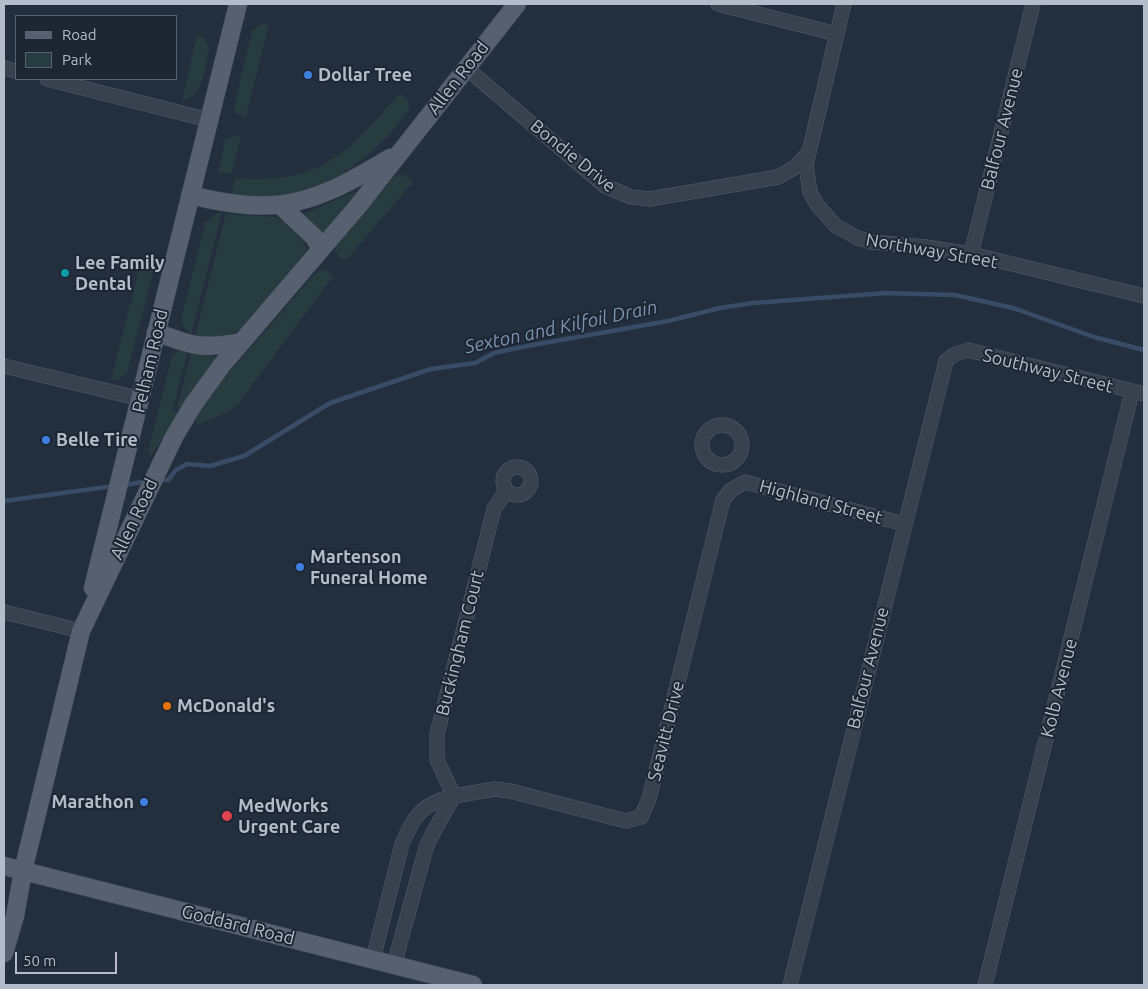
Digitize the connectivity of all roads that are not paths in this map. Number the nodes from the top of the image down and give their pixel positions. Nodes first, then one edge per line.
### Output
1 (238, 4) edge
2 (517, 4) edge
3 (718, 4) edge
4 (844, 4) edge
5 (1033, 4) edge
6 (837, 34) junction
7 (465, 67) junction
8 (51, 80) edge
9 (209, 120) junction
10 (399, 152) junction
11 (808, 153) junction
12 (190, 195) junction
13 (280, 205) junction
14 (321, 249) junction
15 (971, 254) junction
16 (1144, 296) edge
17 (156, 332) junction
18 (242, 342) junction
19 (953, 355) joint
20 (4, 366) edge
21 (1138, 393) edge
22 (141, 399) junction
23 (730, 464) dead end
24 (738, 484) junction
25 (506, 491) dead end
26 (904, 524) junction
27 (4, 612) edge
28 (81, 631) junction
29 (454, 796) junction
30 (4, 866) edge
31 (23, 871) junction
32 (4, 953) edge
33 (373, 960) junction
34 (394, 965) junction
35 (473, 985) edge
36 (790, 985) edge
37 (985, 985) edge

1 - 9 main road, Pelham Road
2 - 7 main road, Allen Road
3 - 6 street
4 - 6 street, Northway Street
5 - 15 street, Balfour Avenue
6 - 11 street, Northway Street
7 - 10 main road, Allen Road
7 - 11 street, Bondie Drive
8 - 9 street
9 - 12 main road, Pelham Road
10 - 13 main road, Allen Road
10 - 14 main road, Allen Road
11 - 15 street, Northway Street
12 - 13 main road, Allen Road
12 - 17 main road, Pelham Road
13 - 14 main road
14 - 18 main road, Allen Road
15 - 16 street, Northway Street
17 - 18 main road
17 - 22 main road, Pelham Road
18 - 28 main road, Allen Road
19 - 21 street, Southway Street
19 - 26 street, Balfour Avenue
20 - 22 street
21 - 37 street, Kolb Avenue
22 - 28 main road, Pelham Road
23 - 24 street
24 - 26 street, Highland Street
24 - 29 street, Seavitt Drive
25 - 29 street, Buckingham Court
26 - 36 street, Balfour Avenue
27 - 28 street
28 - 31 main road, Allen Road
29 - 33 street
29 - 34 street
30 - 31 main road, Goddard Road
31 - 32 main road, Allen Road
31 - 33 main road, Goddard Road
33 - 34 main road, Goddard Road
34 - 35 main road, Goddard Road

